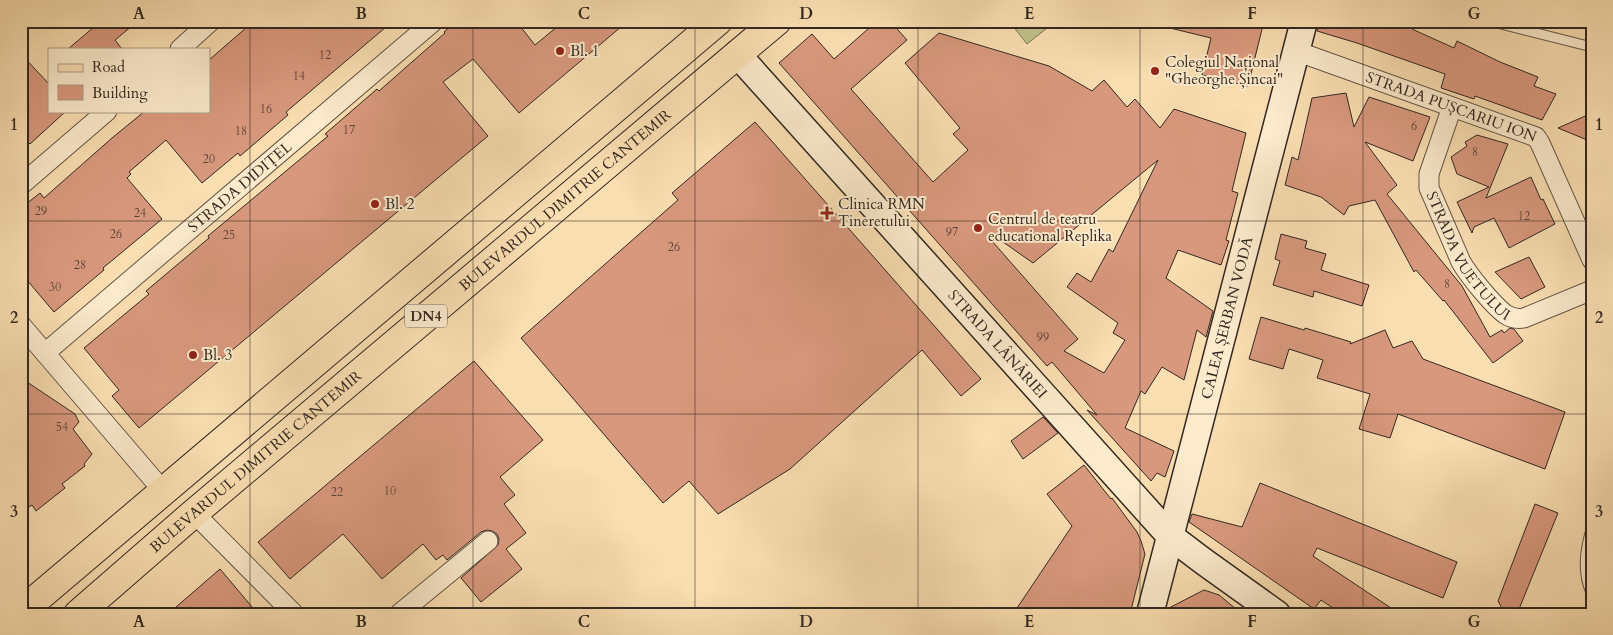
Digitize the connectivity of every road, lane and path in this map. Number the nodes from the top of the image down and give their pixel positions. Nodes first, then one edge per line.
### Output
1 (211, 21) edge
2 (434, 21) edge
3 (777, 21) edge
4 (1304, 21) edge
5 (1489, 21) edge
6 (711, 23) edge
7 (1592, 47) edge
8 (181, 48) edge
9 (1296, 51) junction
10 (737, 54) junction
11 (1452, 106) junction
12 (106, 112) edge
13 (21, 185) edge
14 (1592, 260) edge
15 (1592, 290) edge
16 (21, 325) edge
17 (45, 353) junction
18 (164, 492) junction
19 (194, 513) junction
20 (1592, 526) edge
21 (1170, 536) junction
22 (488, 540) dead end
23 (1592, 595) edge
24 (21, 612) edge
25 (78, 614) edge
26 (294, 614) edge
27 (399, 614) edge
28 (1150, 614) edge
29 (1277, 614) edge

1 - 8 street
2 - 17 street, STRADA DIDIȚEL
3 - 10 main road, BULEVARDUL DIMITRIE CANTEMIR / DN4
4 - 9 street, CALEA ȘERBAN VODĂ
5 - 7 lane
6 - 18 main road, DN4
9 - 11 street, STRADA PUȘCARIU ION
9 - 21 street, CALEA ȘERBAN VODĂ
10 - 19 main road, BULEVARDUL DIMITRIE CANTEMIR / DN4
10 - 21 street, STRADA LÂNĂRIEI
11 - 14 street, STRADA PUȘCARIU ION
11 - 15 street, STRADA VUETULUI
12 - 13 street
16 - 17 street
17 - 18 street
18 - 24 main road, DN4
19 - 25 main road, BULEVARDUL DIMITRIE CANTEMIR / DN4
19 - 26 street
20 - 23 lane
21 - 28 street, CALEA ȘERBAN VODĂ
21 - 29 street, STRADA LÂNĂRIEI
22 - 27 street

